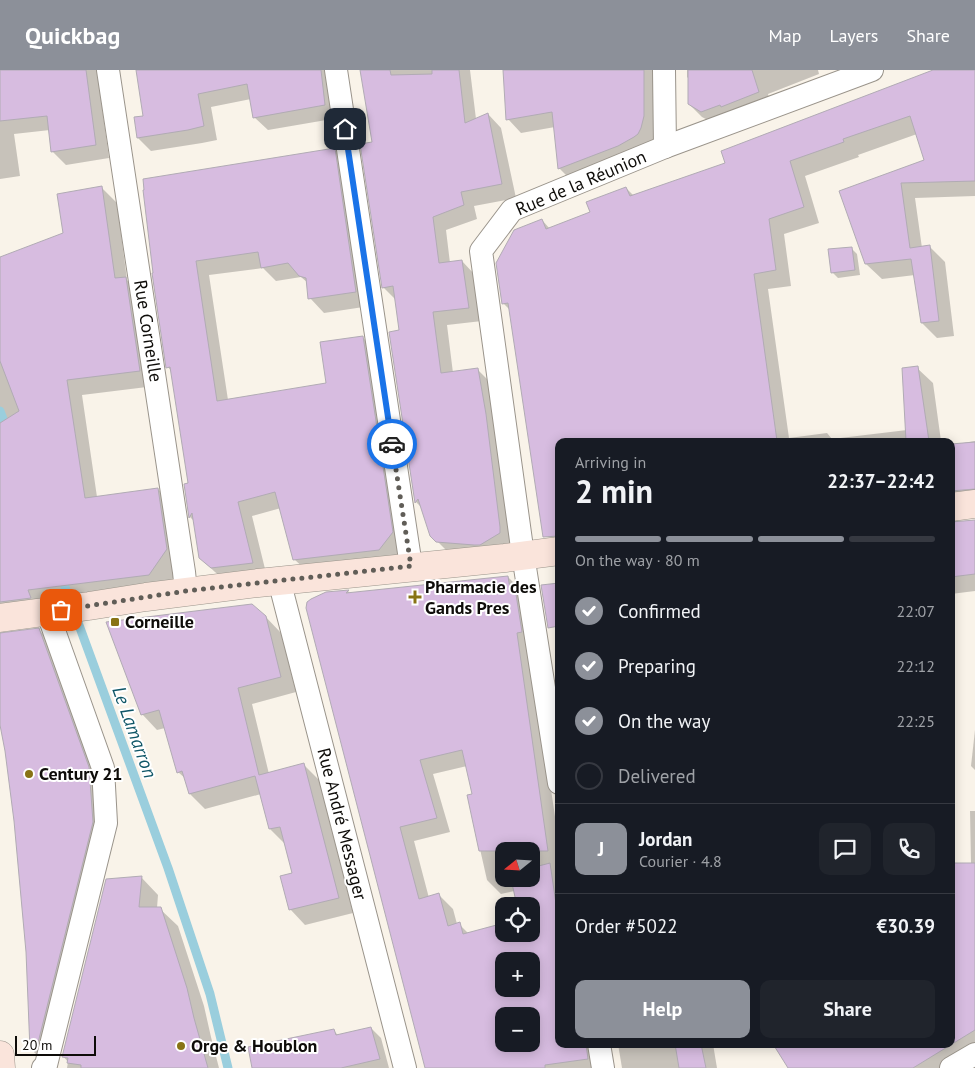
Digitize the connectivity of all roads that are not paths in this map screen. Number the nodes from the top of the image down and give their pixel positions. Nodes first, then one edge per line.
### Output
1 (108, 70) edge
2 (336, 70) edge
3 (664, 70) edge
4 (872, 70) edge
5 (665, 147) junction
6 (975, 504) edge
7 (955, 506) edge
8 (555, 551) edge
9 (523, 555) junction
10 (411, 566) junction
11 (279, 580) junction
12 (186, 591) junction
13 (47, 611) junction
14 (0, 618) edge
15 (555, 758) edge
16 (600, 1048) edge
17 (975, 1054) edge
18 (0, 1055) edge
19 (1, 1068) edge
20 (43, 1068) edge
21 (405, 1068) edge
22 (603, 1068) edge
23 (951, 1068) edge

1 - 12 street, Rue Corneille
2 - 10 street
3 - 5 street
4 - 5 street, Rue de la Réunion
5 - 9 street, Rue de la Réunion
6 - 7 main road
8 - 9 main road
9 - 10 main road
9 - 15 street, Rue de la Réunion
10 - 11 main road
11 - 12 main road
11 - 21 street, Rue André Messager
12 - 13 main road
13 - 14 main road
13 - 20 street
16 - 22 street
17 - 23 street
18 - 19 main road

